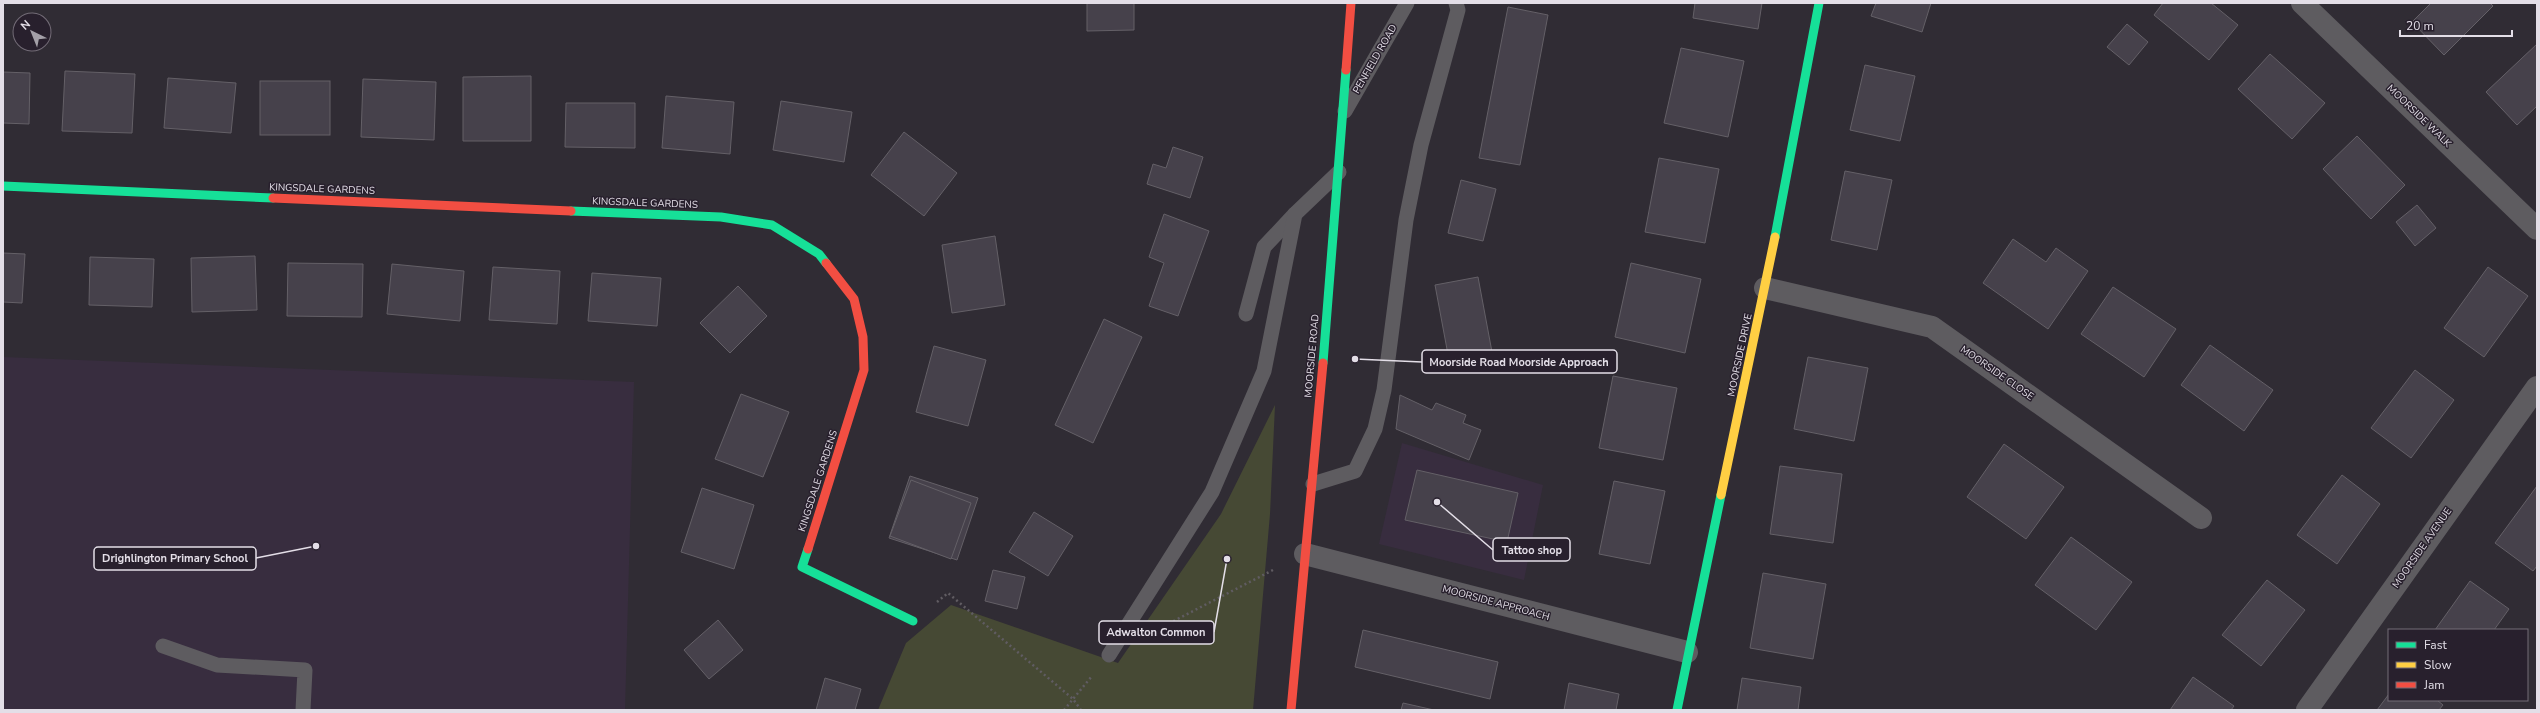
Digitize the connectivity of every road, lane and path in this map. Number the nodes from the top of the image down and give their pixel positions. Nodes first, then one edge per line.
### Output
1 (1351, 3) edge
2 (1407, 3) edge
3 (1456, 3) edge
4 (1819, 3) edge
5 (2302, 3) edge
6 (1343, 114) junction
7 (1339, 172) junction
8 (3, 186) edge
9 (1295, 214) junction
10 (2537, 229) edge
11 (1765, 288) junction
12 (1246, 314) dead end
13 (2537, 387) edge
14 (1312, 484) junction
15 (2201, 518) dead end
16 (1305, 554) junction
17 (913, 622) joint
18 (1158, 630) dead end
19 (163, 646) dead end
20 (1687, 652) junction
21 (1109, 655) joint
22 (1073, 699) junction
23 (303, 710) edge
24 (1064, 710) edge
25 (1082, 710) edge
26 (1291, 710) edge
27 (1677, 710) edge
28 (2307, 710) edge

1 - 6 street, MOORSIDE ROAD
2 - 6 lane, PENFIELD ROAD
3 - 14 lane
4 - 11 street, MOORSIDE DRIVE
5 - 10 street, MOORSIDE WALK
6 - 7 street, MOORSIDE ROAD
7 - 9 lane
7 - 14 street, MOORSIDE ROAD
8 - 17 street, KINGSDALE GARDENS
9 - 12 lane
9 - 21 lane
11 - 15 street, MOORSIDE CLOSE
11 - 20 street, MOORSIDE DRIVE
13 - 28 street, MOORSIDE AVENUE
14 - 16 street, MOORSIDE ROAD
16 - 18 path
16 - 20 street, MOORSIDE APPROACH
16 - 26 street, MOORSIDE ROAD
17 - 22 path
19 - 23 lane
20 - 27 street, MOORSIDE DRIVE
21 - 22 path
22 - 24 path
22 - 25 path

